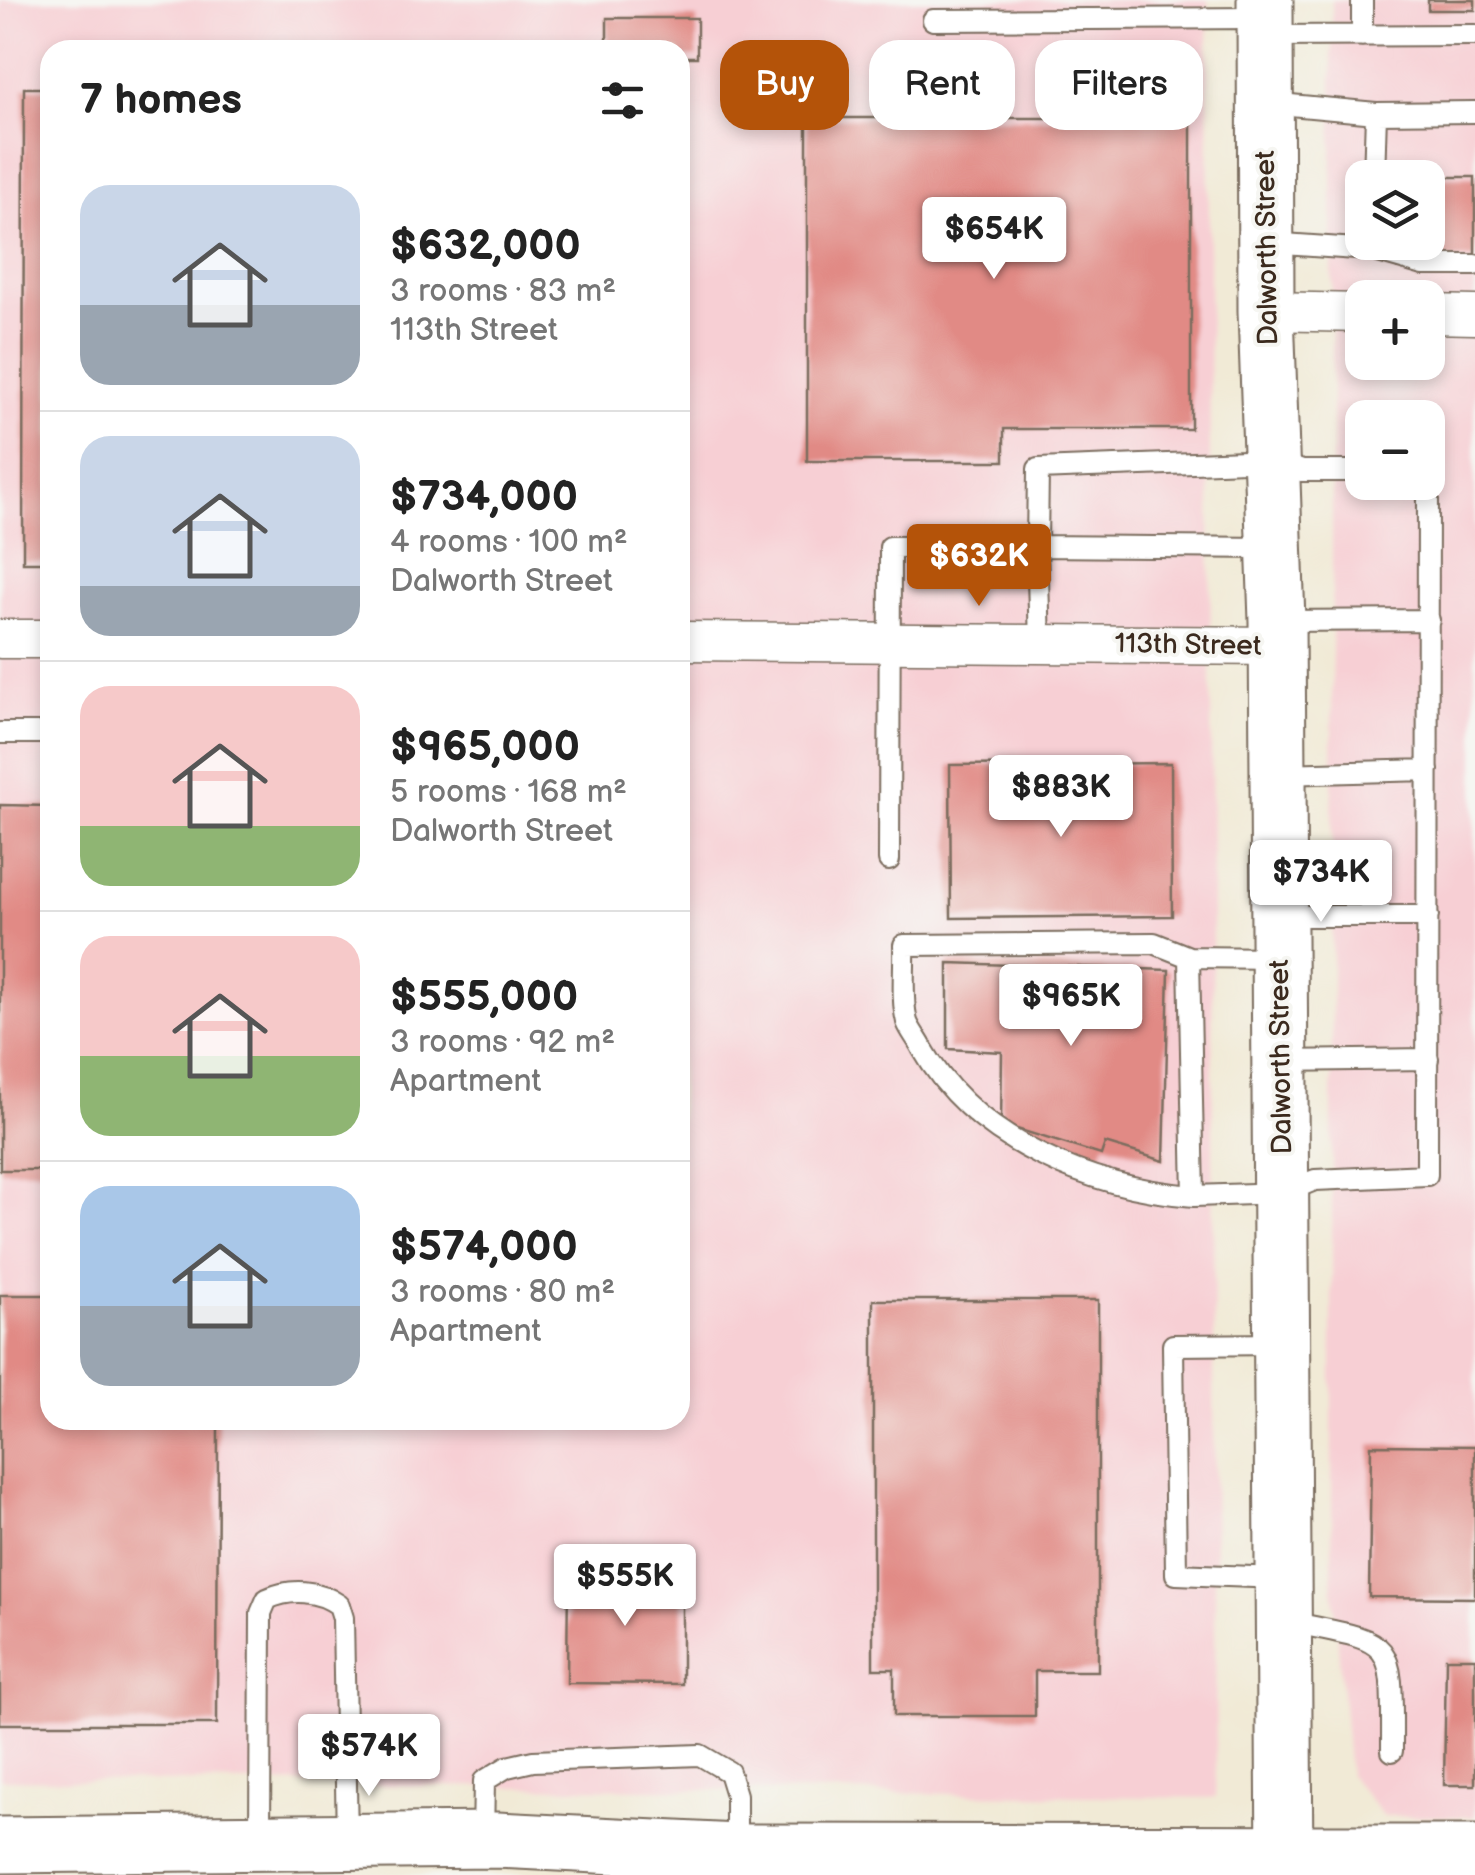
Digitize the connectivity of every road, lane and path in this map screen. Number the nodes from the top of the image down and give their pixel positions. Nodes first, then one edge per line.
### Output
1 (1362, 0) edge
2 (1265, 18) edge
3 (933, 20) dead end
4 (1475, 34) edge
5 (1362, 36) junction
6 (1266, 103) junction
7 (1475, 112) edge
8 (1376, 113) junction
9 (1375, 160) edge
10 (1265, 243) junction
11 (1345, 245) edge
12 (1409, 260) edge
13 (1475, 265) edge
14 (1266, 311) junction
15 (1345, 313) edge
16 (1445, 314) edge
17 (1475, 315) edge
18 (1271, 460) junction
19 (1345, 471) edge
20 (1428, 500) edge
21 (1037, 546) junction
22 (1274, 548) junction
23 (1429, 620) junction
24 (1277, 634) junction
25 (0, 639) edge
26 (40, 640) edge
27 (690, 640) edge
28 (892, 642) junction
29 (1040, 643) junction
30 (40, 732) edge
31 (0, 733) edge
32 (1428, 770) junction
33 (1278, 774) junction
34 (889, 860) dead end
35 (1428, 916) junction
36 (1279, 937) junction
37 (1189, 957) junction
38 (1428, 1059) junction
39 (1280, 1061) junction
40 (1283, 1193) junction
41 (1194, 1196) junction
42 (1284, 1344) junction
43 (1281, 1599) junction
44 (1392, 1751) dead end
45 (483, 1840) junction
46 (260, 1842) junction
47 (347, 1842) junction
48 (0, 1845) edge
49 (1475, 1853) edge
50 (736, 1863) edge
51 (1285, 1863) edge

1 - 5 lane
2 - 3 lane
2 - 5 lane
2 - 6 street, Dalworth Street
4 - 5 lane
6 - 8 lane
6 - 10 street, Dalworth Street
7 - 8 lane
8 - 9 lane
10 - 11 lane
10 - 14 street, Dalworth Street
12 - 13 lane
14 - 15 street
14 - 18 street, Dalworth Street
16 - 17 street
18 - 19 lane
18 - 21 lane
18 - 22 street, Dalworth Street
20 - 23 lane
21 - 22 lane
21 - 28 lane
21 - 29 lane
22 - 24 street, Dalworth Street
23 - 24 lane
23 - 32 lane
24 - 29 street, 113th Street
24 - 33 street, Dalworth Street
25 - 26 street
27 - 28 street, 113th Street
28 - 29 street, 113th Street
28 - 34 lane
30 - 31 lane
32 - 33 lane
32 - 35 lane
33 - 36 street, Dalworth Street
35 - 36 lane
35 - 38 lane
36 - 37 lane
36 - 39 street, Dalworth Street
37 - 41 lane
37 - 41 lane
38 - 39 lane
38 - 40 lane
39 - 40 street, Dalworth Street
40 - 41 lane
40 - 42 street, Dalworth Street
42 - 43 street, Dalworth Street
42 - 43 lane
43 - 44 lane
43 - 51 street, Dalworth Street
45 - 47 street
45 - 50 street
45 - 50 lane
46 - 47 street
46 - 47 lane
46 - 48 street
49 - 51 street
50 - 51 street

